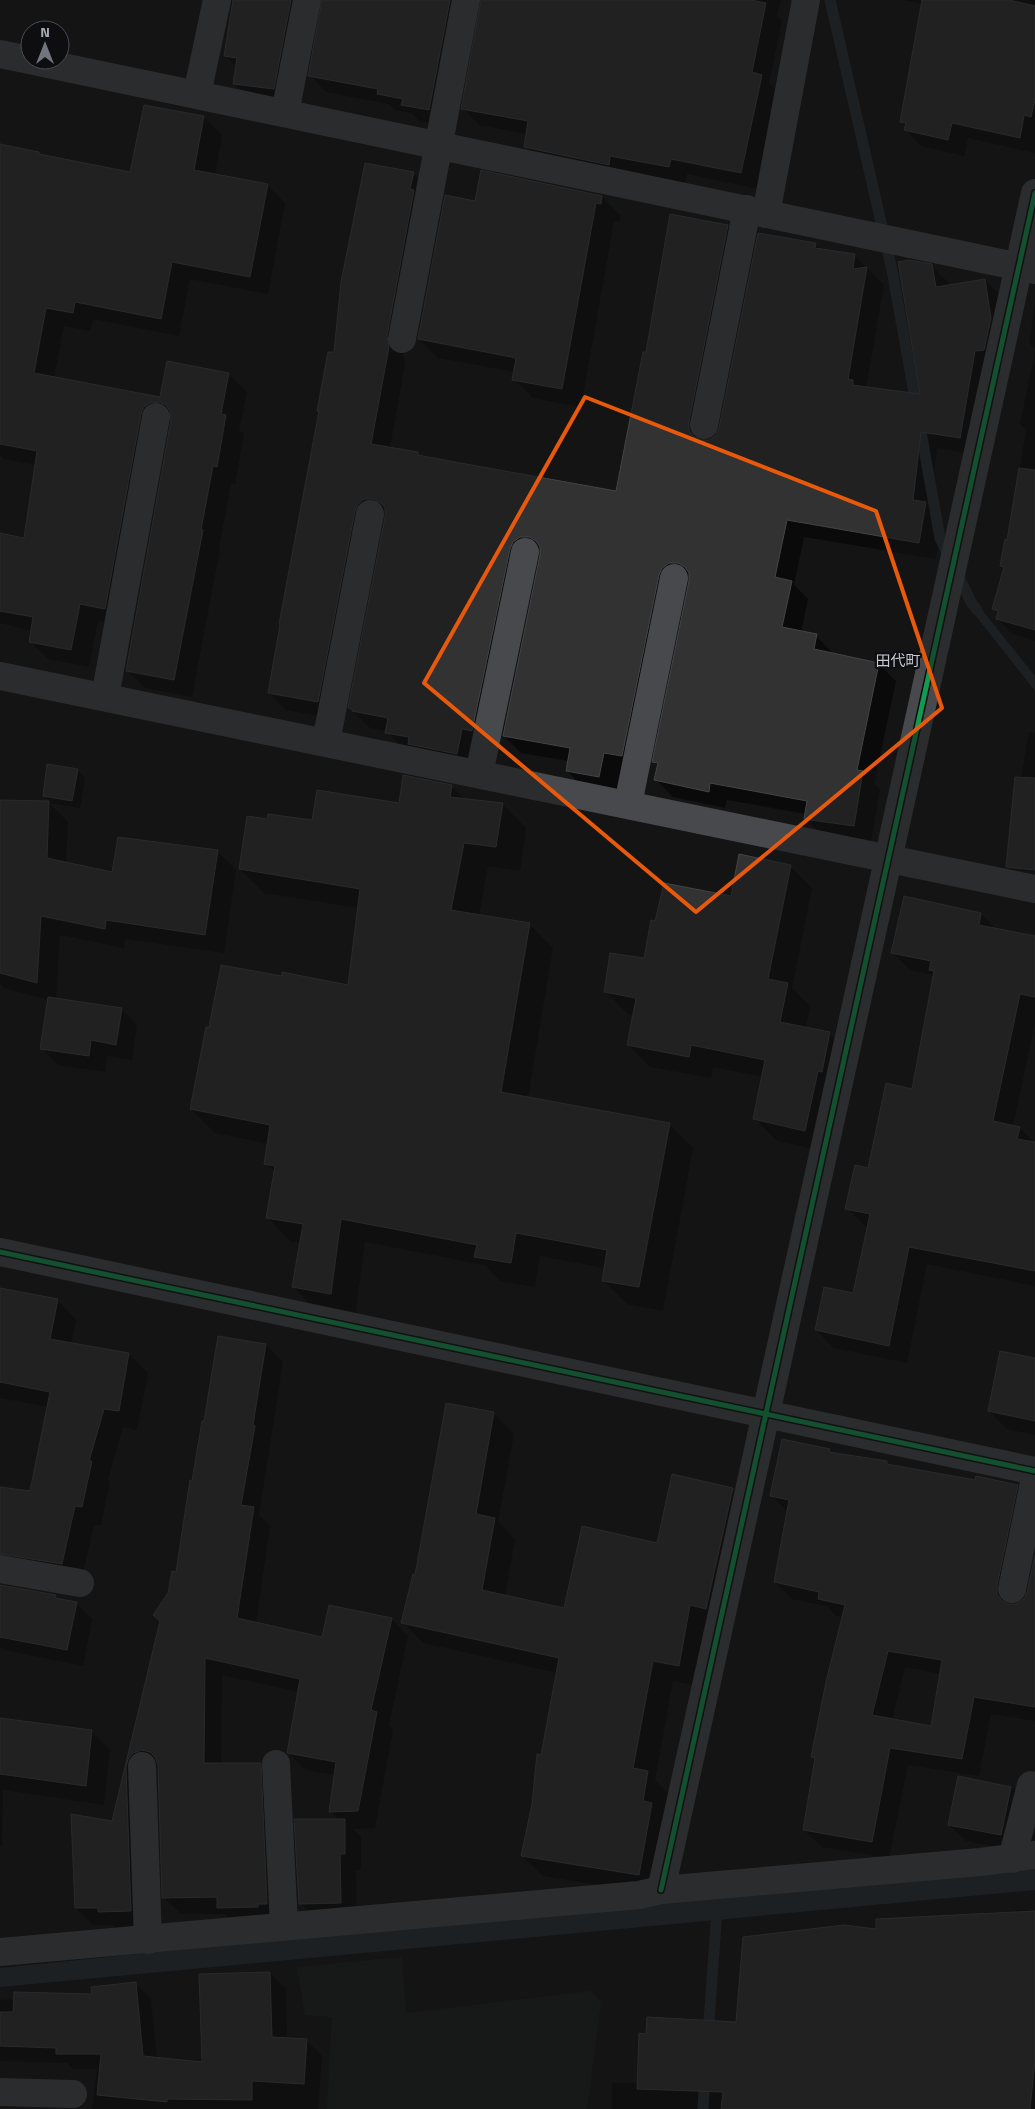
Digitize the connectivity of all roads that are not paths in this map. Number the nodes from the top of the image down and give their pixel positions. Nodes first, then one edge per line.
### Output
1 (217, 0) edge
2 (306, 0) edge
3 (466, 0) edge
4 (806, 0) edge
5 (0, 54) edge
6 (197, 94) junction
7 (285, 113) junction
8 (438, 145) junction
9 (1035, 193) edge
10 (757, 212) junction
11 (1027, 268) edge
12 (402, 339) dead end
13 (156, 417) dead end
14 (704, 425) dead end
15 (370, 514) dead end
16 (525, 552) dead end
17 (674, 578) dead end
18 (0, 676) edge
19 (105, 697) junction
20 (326, 742) junction
21 (479, 774) junction
22 (628, 804) junction
23 (888, 858) junction
24 (1035, 889) edge
25 (0, 1252) edge
26 (766, 1414) junction
27 (1035, 1471) edge
28 (1035, 1478) edge
29 (0, 1569) edge
30 (80, 1583) dead end
31 (1012, 1589) dead end
32 (276, 1764) dead end
33 (142, 1766) dead end
34 (1031, 1785) dead end
35 (1024, 1857) edge
36 (661, 1890) junction
37 (284, 1926) junction
38 (148, 1940) junction
39 (0, 1952) edge
40 (0, 2092) edge
41 (72, 2094) dead end

1 - 6 street
2 - 7 street
3 - 8 street
4 - 10 street
5 - 6 street
6 - 7 street
7 - 8 street
8 - 10 street
8 - 12 street
9 - 11 street
10 - 11 street
10 - 14 street
11 - 23 street
13 - 19 street
15 - 20 street
16 - 21 street
17 - 22 street
18 - 19 street
19 - 20 street
20 - 21 street
21 - 22 street
22 - 23 street
23 - 24 street
23 - 26 street
25 - 26 street
26 - 27 street
26 - 36 street
28 - 31 street
29 - 30 street
32 - 37 street
33 - 38 street
34 - 35 street
35 - 36 street
36 - 37 street
37 - 38 street
38 - 39 street
40 - 41 street

